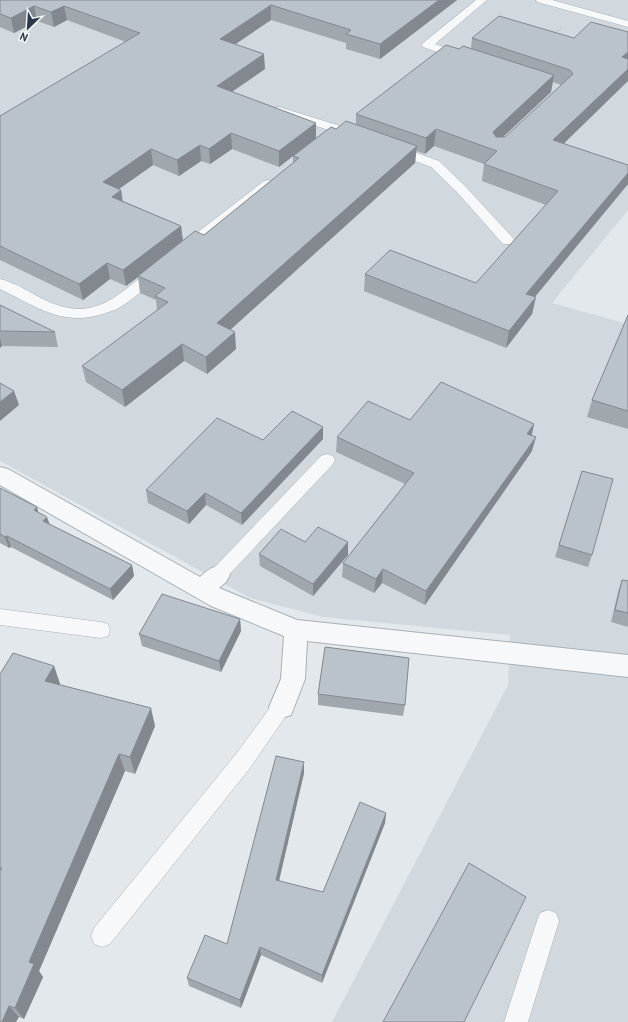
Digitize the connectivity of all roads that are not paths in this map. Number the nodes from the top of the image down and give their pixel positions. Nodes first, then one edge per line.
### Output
1 (482, 0) edge
2 (541, 0) edge
3 (628, 24) edge
4 (472, 60) edge
5 (271, 107) edge
6 (338, 129) junction
7 (325, 139) edge
8 (368, 140) edge
9 (383, 145) edge
10 (275, 178) edge
11 (508, 241) dead end
12 (0, 283) edge
13 (327, 460) dead end
14 (0, 475) edge
15 (210, 582) junction
16 (0, 617) edge
17 (101, 630) dead end
18 (296, 630) junction
19 (628, 666) edge
20 (282, 707) joint
21 (548, 921) dead end
22 (102, 936) dead end
23 (516, 1022) edge

1 - 4 lane
2 - 3 lane
5 - 6 lane
6 - 7 lane
6 - 8 lane
9 - 11 lane
10 - 12 lane
13 - 15 lane
14 - 15 street
15 - 18 street
16 - 17 lane
18 - 19 street
18 - 20 street
20 - 22 lane
21 - 23 lane

